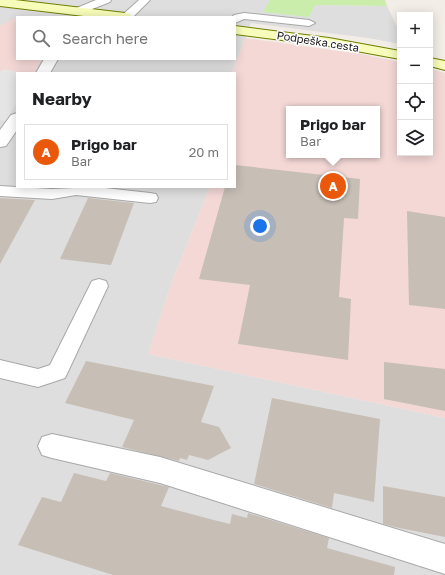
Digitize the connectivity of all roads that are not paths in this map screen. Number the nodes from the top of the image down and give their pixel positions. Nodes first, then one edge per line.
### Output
1 (106, 0) edge
2 (145, 0) edge
3 (0, 2) edge
4 (77, 14) edge
5 (109, 16) edge
6 (126, 16) edge
7 (236, 20) edge
8 (309, 23) dead end
9 (236, 30) edge
10 (397, 56) edge
11 (50, 60) edge
12 (433, 63) edge
13 (445, 66) edge
14 (44, 72) edge
15 (16, 119) edge
16 (0, 142) edge
17 (0, 191) edge
18 (150, 198) dead end
19 (99, 286) dead end
20 (0, 369) edge
21 (52, 446) dead end
22 (445, 559) edge

1 - 4 lane
2 - 6 lane
3 - 4 main road
4 - 5 main road
7 - 8 lane
9 - 10 main road, Podpeška cesta
11 - 14 street
12 - 13 main road
15 - 16 street
17 - 18 lane
19 - 20 lane
21 - 22 street

